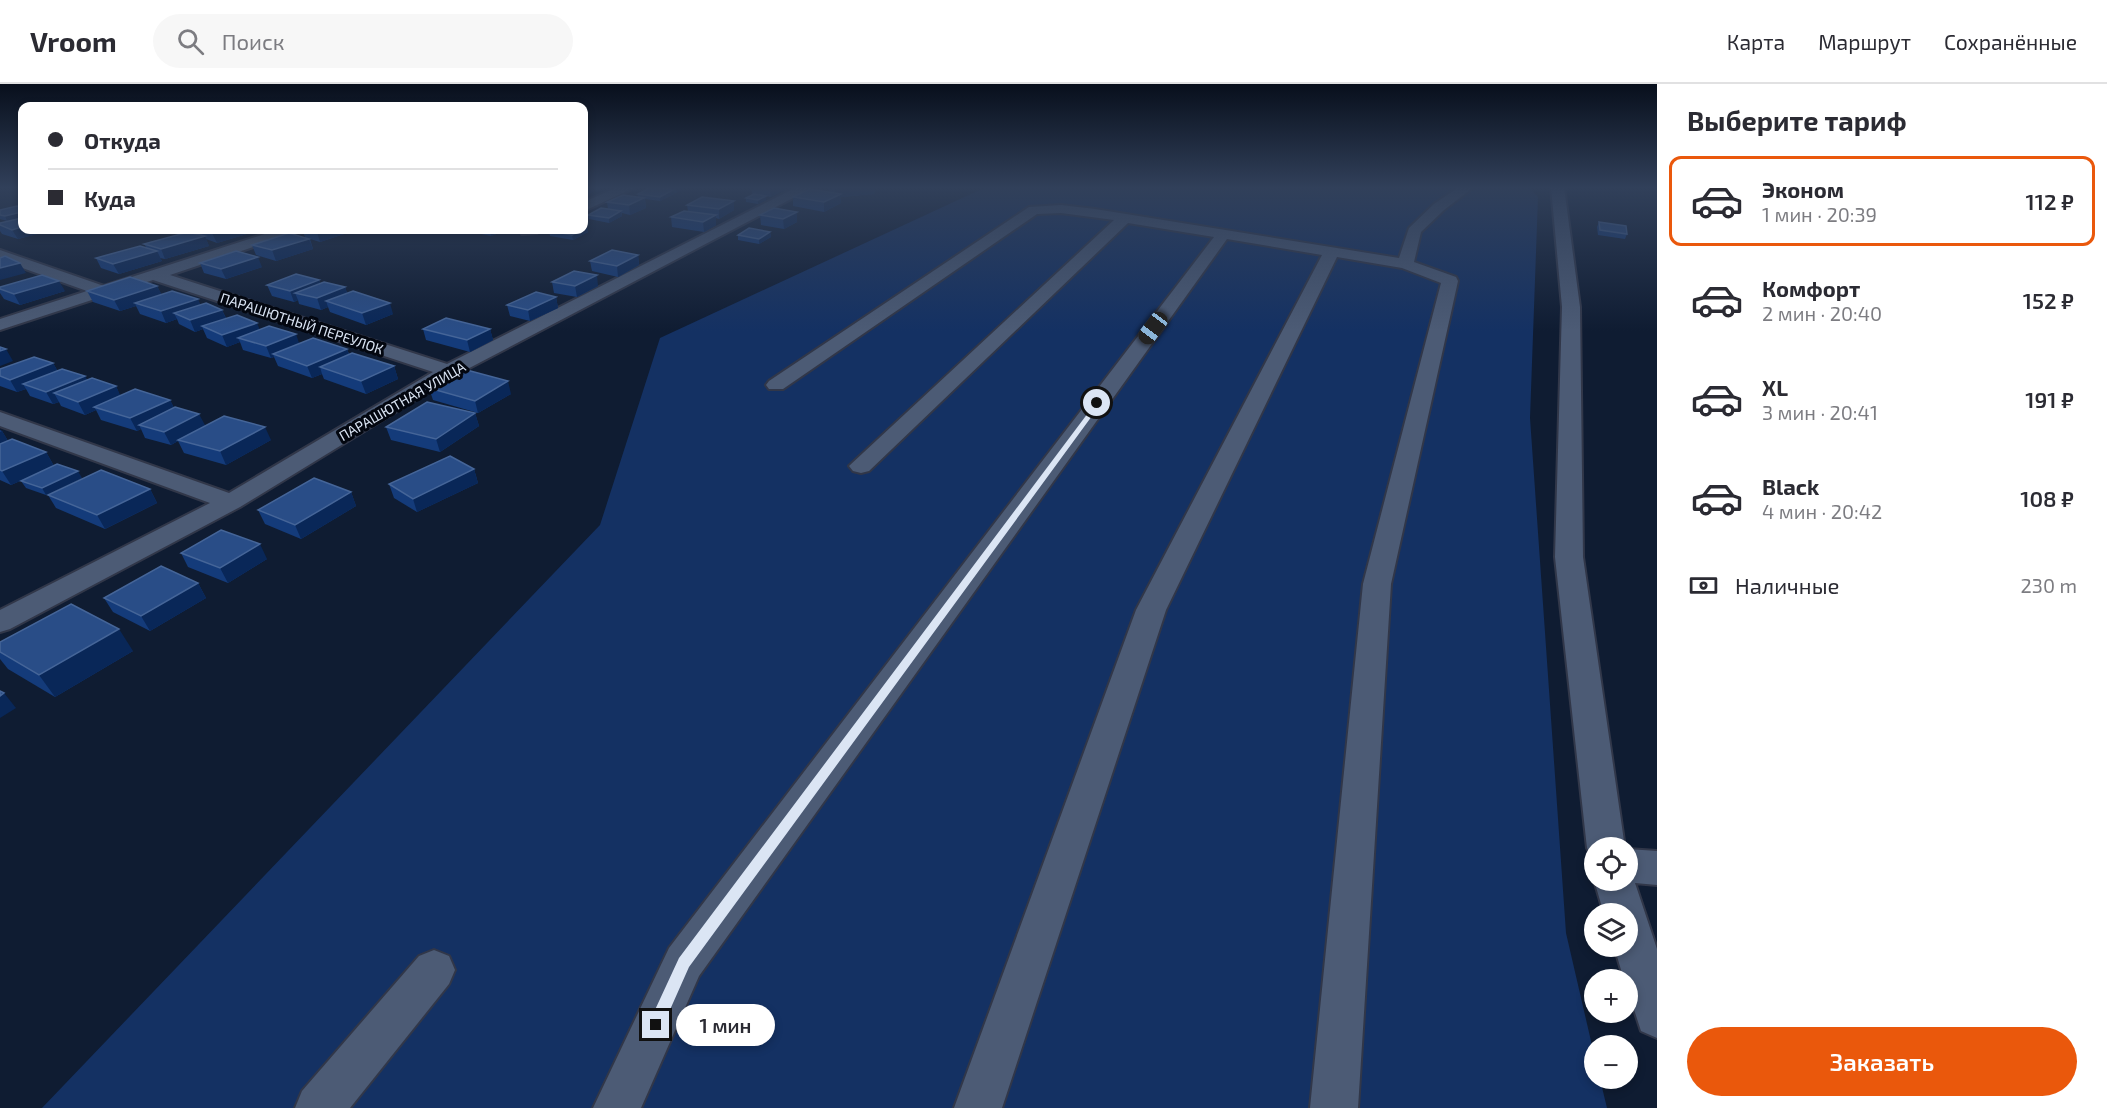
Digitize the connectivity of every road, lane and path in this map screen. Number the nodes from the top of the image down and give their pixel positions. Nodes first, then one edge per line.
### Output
1 (276, 235) edge
2 (715, 235) edge
3 (997, 235) edge
4 (1107, 235) edge
5 (1223, 235) joint
6 (1413, 235) edge
7 (1563, 235) edge
8 (1331, 253) junction
9 (0, 255) edge
10 (1405, 264) junction
11 (154, 275) junction
12 (106, 292) junction
13 (0, 325) edge
14 (450, 371) junction
15 (776, 385) dead end
16 (0, 419) edge
17 (861, 465) dead end
18 (231, 501) junction
19 (0, 622) edge
20 (1605, 837) edge
21 (1638, 867) edge
22 (1657, 868) edge
23 (1638, 956) edge
24 (434, 970) dead end
25 (1657, 1016) edge
26 (319, 1108) edge
27 (617, 1108) edge
28 (978, 1108) edge
29 (1334, 1108) edge

1 - 11 street
2 - 14 street, ПАРАШЮТНАЯ УЛИЦА
3 - 15 street
4 - 17 street
5 - 8 street
5 - 27 street
6 - 10 street
7 - 20 street
8 - 10 street
8 - 28 street
9 - 12 street
10 - 29 street
11 - 12 street
11 - 14 street, ПАРАШЮТНЫЙ ПЕРЕУЛОК
12 - 13 street
14 - 18 street, ПАРАШЮТНАЯ УЛИЦА
16 - 18 street
18 - 19 street, ПАРАШЮТНАЯ УЛИЦА
21 - 22 street
23 - 25 street
24 - 26 street

